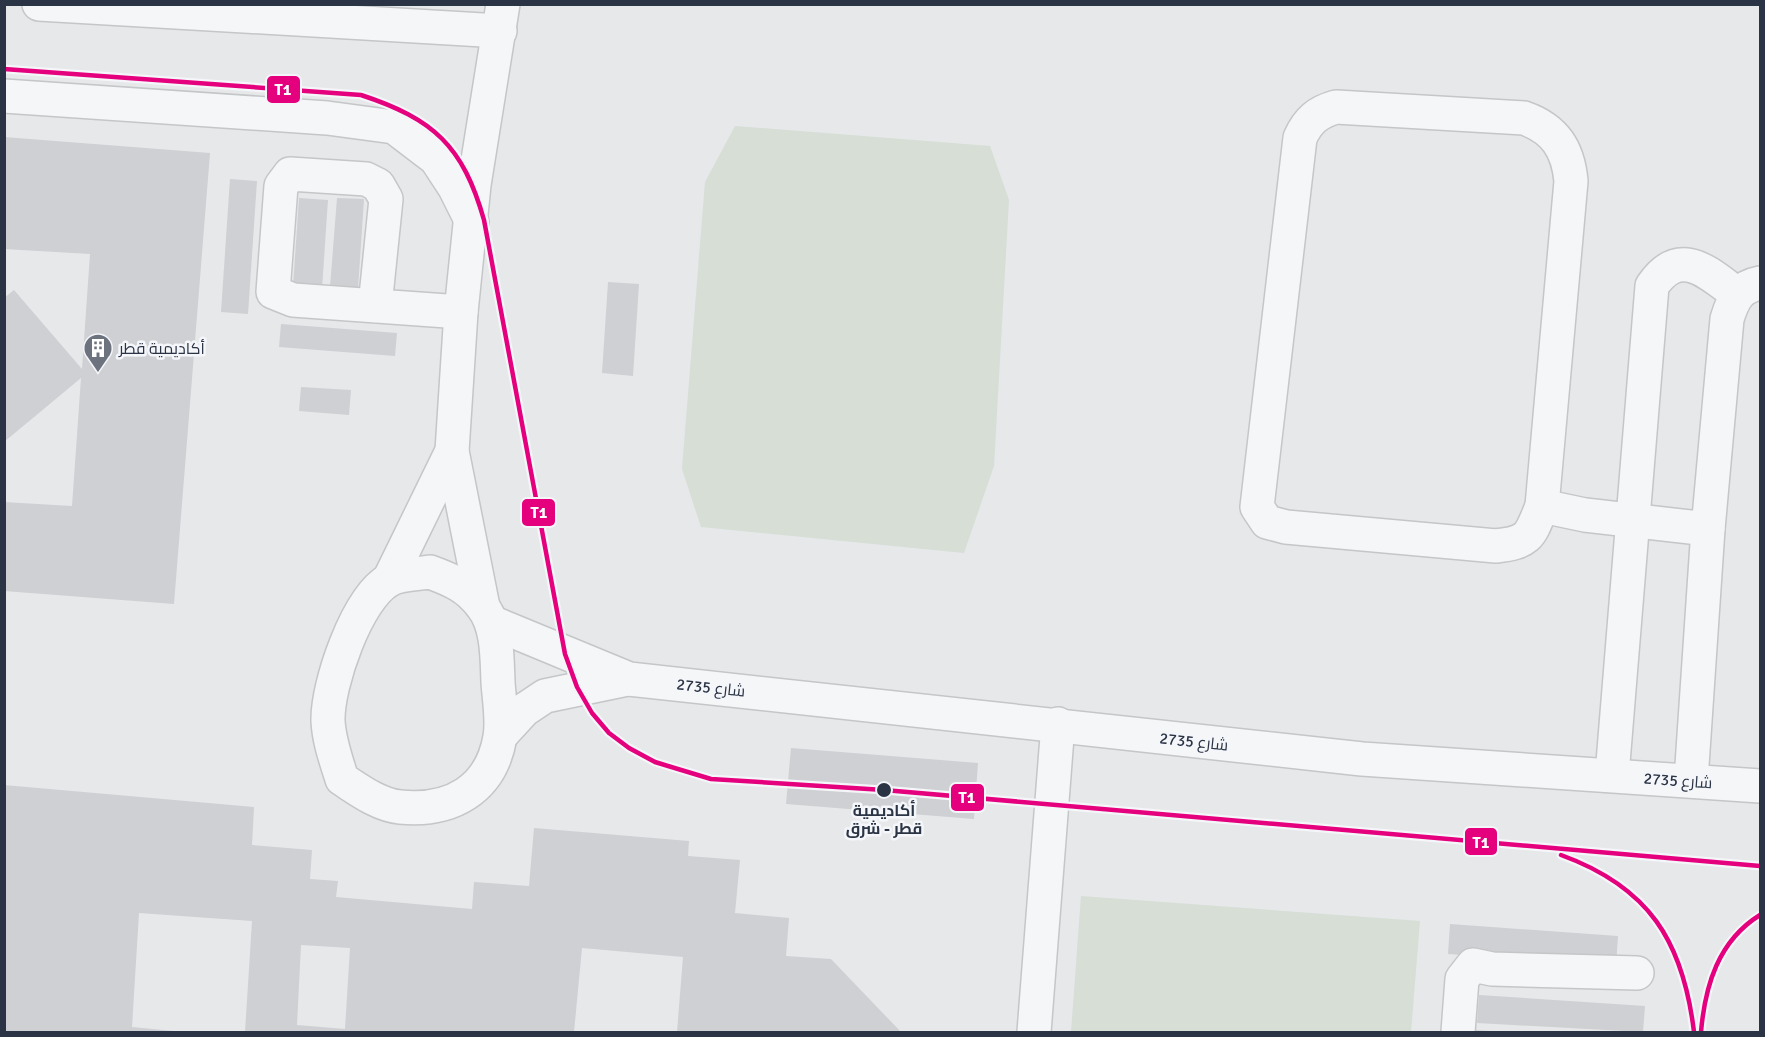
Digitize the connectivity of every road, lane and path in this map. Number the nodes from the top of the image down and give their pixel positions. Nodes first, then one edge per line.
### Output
1 (39, 4) edge
2 (501, 18) edge
3 (4, 96) edge
4 (472, 222) junction
5 (1749, 289) edge
6 (375, 306) junction
7 (461, 312) junction
8 (452, 451) junction
9 (1542, 506) junction
10 (1632, 520) junction
11 (1708, 529) junction
12 (389, 580) junction
13 (487, 615) junction
14 (629, 678) junction
15 (1058, 724) junction
16 (501, 735) junction
17 (1612, 775) junction
18 (1691, 780) junction
19 (1761, 786) edge
20 (1637, 973) dead end
21 (1034, 1032) edge
22 (1458, 1032) edge

1 - 2 street
2 - 4 street
3 - 4 street
4 - 7 street
5 - 10 street
5 - 11 street
6 - 6 street
6 - 7 street
7 - 8 street
8 - 12 street
8 - 13 street
9 - 9 street
9 - 10 street
10 - 11 street
10 - 17 street
11 - 18 street
12 - 13 street
12 - 16 street
13 - 14 street, شارع 2735
13 - 16 street
14 - 15 street, شارع 2735
14 - 16 street, شارع 2735
15 - 17 street, شارع 2735
15 - 21 street
17 - 18 street, شارع 2735
18 - 19 street, شارع 2735
20 - 22 street

